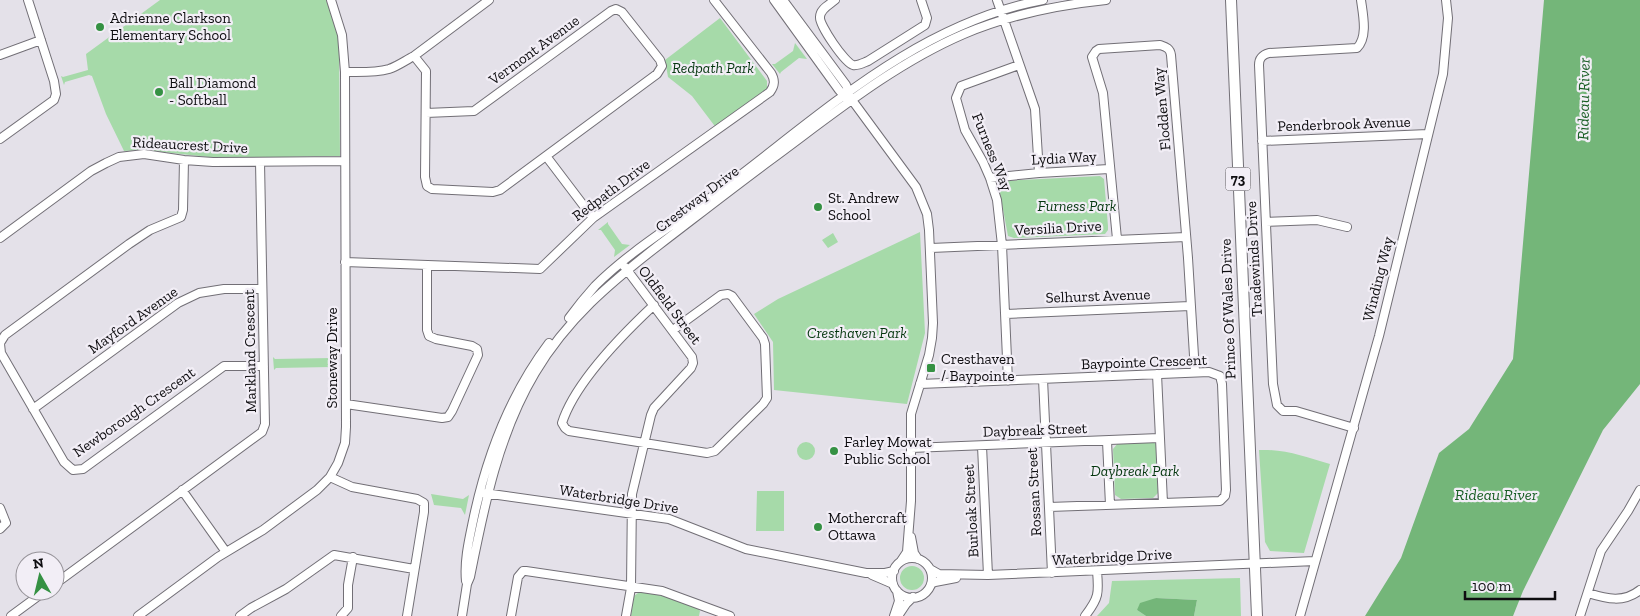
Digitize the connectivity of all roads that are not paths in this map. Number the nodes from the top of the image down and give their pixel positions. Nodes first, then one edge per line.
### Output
1 (28, 0) edge
2 (489, 0) edge
3 (714, 0) edge
4 (774, 0) edge
5 (783, 0) edge
6 (835, 0) edge
7 (921, 0) edge
8 (997, 0) edge
9 (1043, 0) edge
10 (1106, 0) edge
11 (1230, 0) edge
12 (1361, 0) edge
13 (1446, 0) edge
14 (334, 1) edge
15 (1000, 11) junction
16 (1003, 20) junction
17 (41, 40) junction
18 (0, 55) edge
19 (414, 56) junction
20 (1019, 65) junction
21 (345, 72) junction
22 (846, 93) junction
23 (852, 100) junction
24 (426, 113) junction
25 (1428, 134) junction
26 (0, 139) edge
27 (1262, 141) junction
28 (546, 156) junction
29 (184, 160) junction
30 (345, 161) junction
31 (260, 162) junction
32 (1109, 169) junction
33 (1039, 173) junction
34 (990, 178) junction
35 (592, 218) junction
36 (1266, 222) junction
37 (1347, 227) dead end
38 (1186, 237) junction
39 (0, 238) edge
40 (1117, 239) junction
41 (1002, 244) junction
42 (931, 248) junction
43 (345, 262) junction
44 (427, 265) junction
45 (624, 266) junction
46 (262, 289) junction
47 (654, 305) junction
48 (1190, 306) junction
49 (1006, 314) junction
50 (672, 330) junction
51 (0, 343) edge
52 (264, 366) junction
53 (1195, 372) junction
54 (1157, 374) junction
55 (1043, 380) junction
56 (1008, 381) junction
57 (920, 384) junction
58 (346, 404) junction
59 (33, 409) junction
60 (1354, 428) junction
61 (1160, 438) junction
62 (1107, 441) junction
63 (1045, 442) junction
64 (645, 443) junction
65 (982, 446) junction
66 (911, 448) junction
67 (330, 476) junction
68 (182, 490) junction
69 (1640, 490) edge
70 (484, 493) junction
71 (1163, 503) junction
72 (1110, 505) junction
73 (1049, 507) junction
74 (0, 508) edge
75 (632, 514) junction
76 (909, 526) junction
77 (0, 529) edge
78 (226, 552) junction
79 (354, 557) junction
80 (918, 559) junction
81 (902, 561) junction
82 (1315, 561) junction
83 (1254, 564) junction
84 (414, 569) junction
85 (930, 569) junction
86 (894, 571) junction
87 (1097, 571) junction
88 (866, 573) junction
89 (1052, 573) junction
90 (970, 576) junction
91 (988, 576) junction
92 (65, 577) edge
93 (931, 584) junction
94 (895, 586) junction
95 (631, 588) junction
96 (1640, 590) edge
97 (1588, 593) junction
98 (913, 597) junction
99 (31, 601) edge
100 (703, 611) edge
101 (11, 616) edge
102 (138, 616) edge
103 (240, 616) edge
104 (341, 616) edge
105 (407, 616) edge
106 (462, 616) edge
107 (511, 616) edge
108 (626, 616) edge
109 (730, 616) edge
110 (894, 616) edge
111 (898, 616) edge
112 (1084, 616) edge
113 (1257, 616) edge
114 (1300, 616) edge
115 (1580, 616) edge

1 - 17 street
2 - 19 street
3 - 35 street, Redpath Drive
4 - 22 street
5 - 22 street
6 - 7 street
8 - 15 street
9 - 15 street, Crestway Drive
10 - 16 street, Crestway Drive
11 - 83 main road, Prince Of Wales Drive / 73
12 - 27 street, Tradewinds Drive
13 - 25 street, Winding Way
14 - 21 street, Stoneway Drive
15 - 16 street
15 - 22 street, Crestway Drive
16 - 20 street
16 - 23 street, Crestway Drive
17 - 18 street
17 - 26 street
19 - 21 street
19 - 24 street
20 - 33 street
20 - 34 street, Furness Way
21 - 30 street, Stoneway Drive
22 - 23 street
22 - 45 street, Crestway Drive
23 - 42 street
23 - 45 street, Crestway Drive
24 - 28 street
24 - 28 street, Vermont Avenue
25 - 27 street, Penderbrook Avenue
25 - 60 street, Winding Way
27 - 36 street, Tradewinds Drive
28 - 35 street
29 - 31 street, Rideaucrest Drive
29 - 39 street, Rideaucrest Drive
29 - 51 street, Newborough Crescent
30 - 31 street, Rideaucrest Drive
30 - 43 street, Stoneway Drive
31 - 46 street, Markland Crescent
32 - 33 street, Lydia Way
32 - 38 street, Flodden Way
32 - 40 street, Flodden Way
33 - 34 street, Lydia Way
34 - 41 street, Furness Way
35 - 44 street, Redpath Drive
36 - 37 street
36 - 60 street, Tradewinds Drive
38 - 40 street, Versilia Drive
38 - 48 street, Flodden Way
40 - 41 street, Versilia Drive
41 - 42 street, Versilia Drive
41 - 49 street, Furness Way
42 - 57 street
43 - 44 street, Redpath Drive
43 - 58 street, Stoneway Drive
44 - 58 street
45 - 47 street, Oldfield Street
45 - 70 street, Crestway Drive
46 - 52 street, Markland Crescent
46 - 59 street, Mayford Avenue
47 - 50 street, Oldfield Street
47 - 64 street
48 - 49 street, Selhurst Avenue
48 - 53 street, Flodden Way
49 - 56 street, Furness Way
50 - 64 street, Oldfield Street
50 - 64 street
51 - 59 street, Newborough Crescent
52 - 59 street, Newborough Crescent
52 - 68 street, Markland Crescent
53 - 54 street, Baypointe Crescent
53 - 71 street, Baypointe Crescent
54 - 55 street, Baypointe Crescent
54 - 61 street
55 - 56 street, Baypointe Crescent
55 - 63 street, Rossan Street
56 - 57 street, Baypointe Crescent
57 - 66 street
58 - 67 street, Stoneway Drive
60 - 82 street, Winding Way
61 - 62 street, Daybreak Street
61 - 71 street
62 - 63 street, Daybreak Street
62 - 72 street
63 - 65 street, Daybreak Street
63 - 73 street, Rossan Street
64 - 75 street, Oldfield Street
65 - 66 street, Daybreak Street
65 - 91 street, Burloak Street
66 - 76 street
67 - 78 street, Stoneway Drive
67 - 84 street
68 - 78 street
68 - 92 street, Markland Crescent
69 - 97 street
70 - 75 street, Waterbridge Drive
70 - 106 street, Crestway Drive
71 - 72 street, Baypointe Crescent
72 - 73 street, Baypointe Crescent
73 - 89 street, Rossan Street
74 - 77 street
75 - 88 street, Waterbridge Drive
75 - 95 street, Oldfield Street
76 - 80 street
76 - 81 street
78 - 102 street, Stoneway Drive
79 - 84 street
79 - 103 street
79 - 104 street
80 - 81 street
80 - 85 street
81 - 86 street
82 - 83 street
82 - 114 street, Winding Way
83 - 87 street, Waterbridge Drive
83 - 113 main road, Prince Of Wales Drive / 73
84 - 105 street
85 - 90 street, Waterbridge Drive
85 - 93 street
86 - 88 street, Waterbridge Drive
86 - 94 street
87 - 89 street, Waterbridge Drive
87 - 112 street
88 - 94 street, Waterbridge Drive
89 - 91 street, Waterbridge Drive
90 - 91 street, Waterbridge Drive
90 - 93 street, Waterbridge Drive
93 - 98 street
94 - 98 street
94 - 110 street
95 - 100 street
95 - 107 street
95 - 108 street, Oldfield Street
96 - 97 street
97 - 115 street
98 - 111 street
99 - 101 street
100 - 109 street

